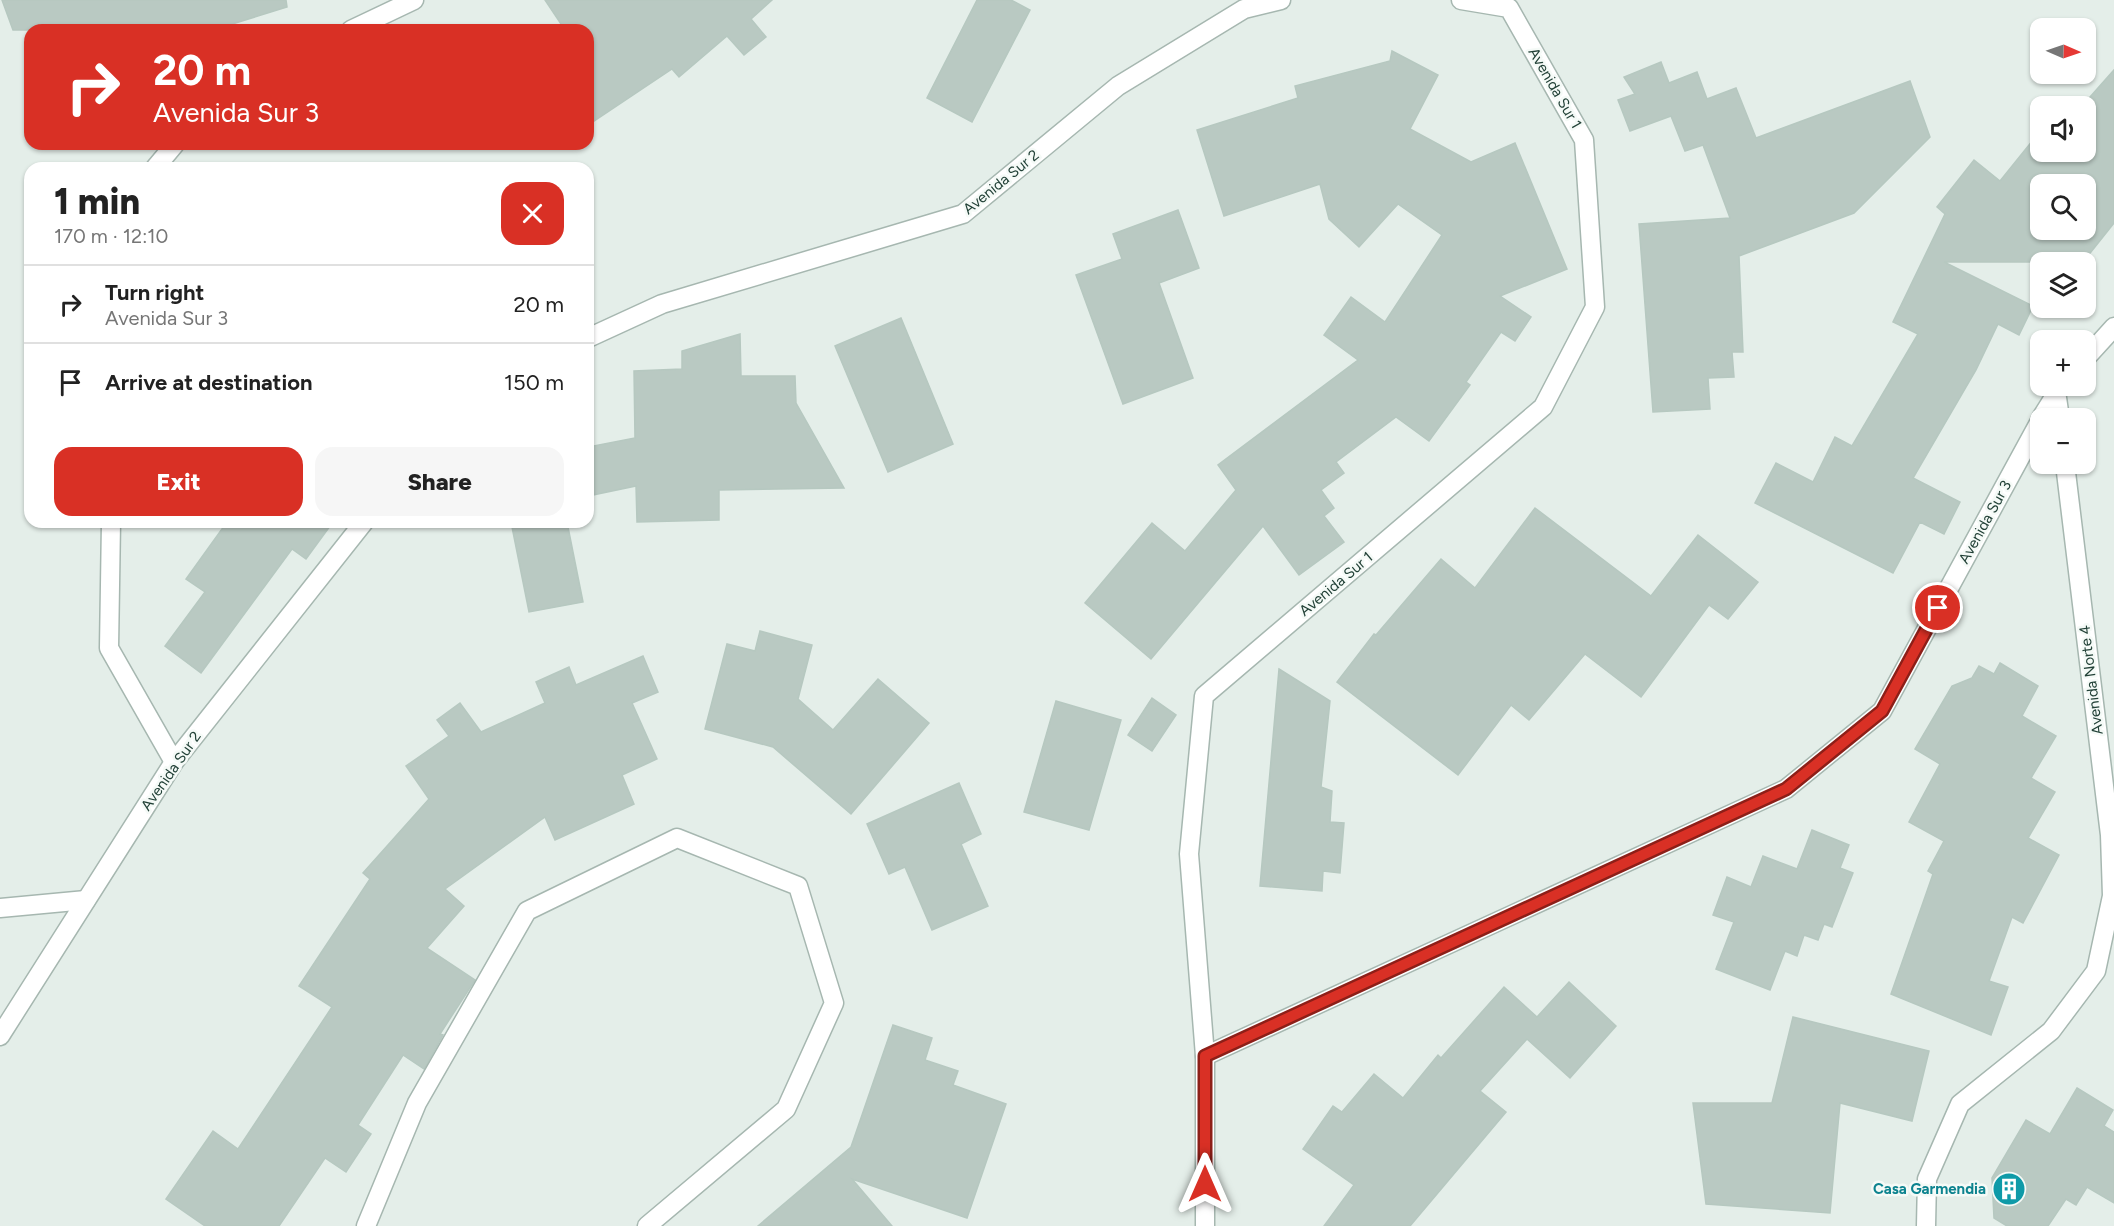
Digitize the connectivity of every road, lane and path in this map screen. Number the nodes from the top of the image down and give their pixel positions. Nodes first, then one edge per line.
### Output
1 (414, 0) edge
2 (1281, 0) edge
3 (1461, 0) edge
4 (364, 24) edge
5 (170, 150) edge
6 (160, 162) edge
7 (2114, 327) edge
8 (594, 335) edge
9 (2096, 347) edge
10 (2030, 440) edge
11 (2066, 474) edge
12 (111, 528) edge
13 (358, 528) edge
14 (174, 762) junction
15 (2113, 896) edge
16 (86, 900) junction
17 (0, 908) edge
18 (0, 1036) edge
19 (1205, 1056) junction
20 (366, 1226) edge
21 (647, 1226) edge
22 (1205, 1226) edge
23 (1926, 1226) edge

1 - 4 street
2 - 8 street, Avenida Sur 2
3 - 19 street, Avenida Sur 1
5 - 6 street
7 - 9 street
10 - 19 street, Avenida Sur 3
11 - 15 street, Avenida Norte 4
12 - 14 street
13 - 14 street, Avenida Sur 2
14 - 16 street, Avenida Sur 2
15 - 23 street, Avenida Norte 4
16 - 17 street
16 - 18 street, Avenida Sur 2
19 - 22 street, Avenida Sur 1
20 - 21 street

